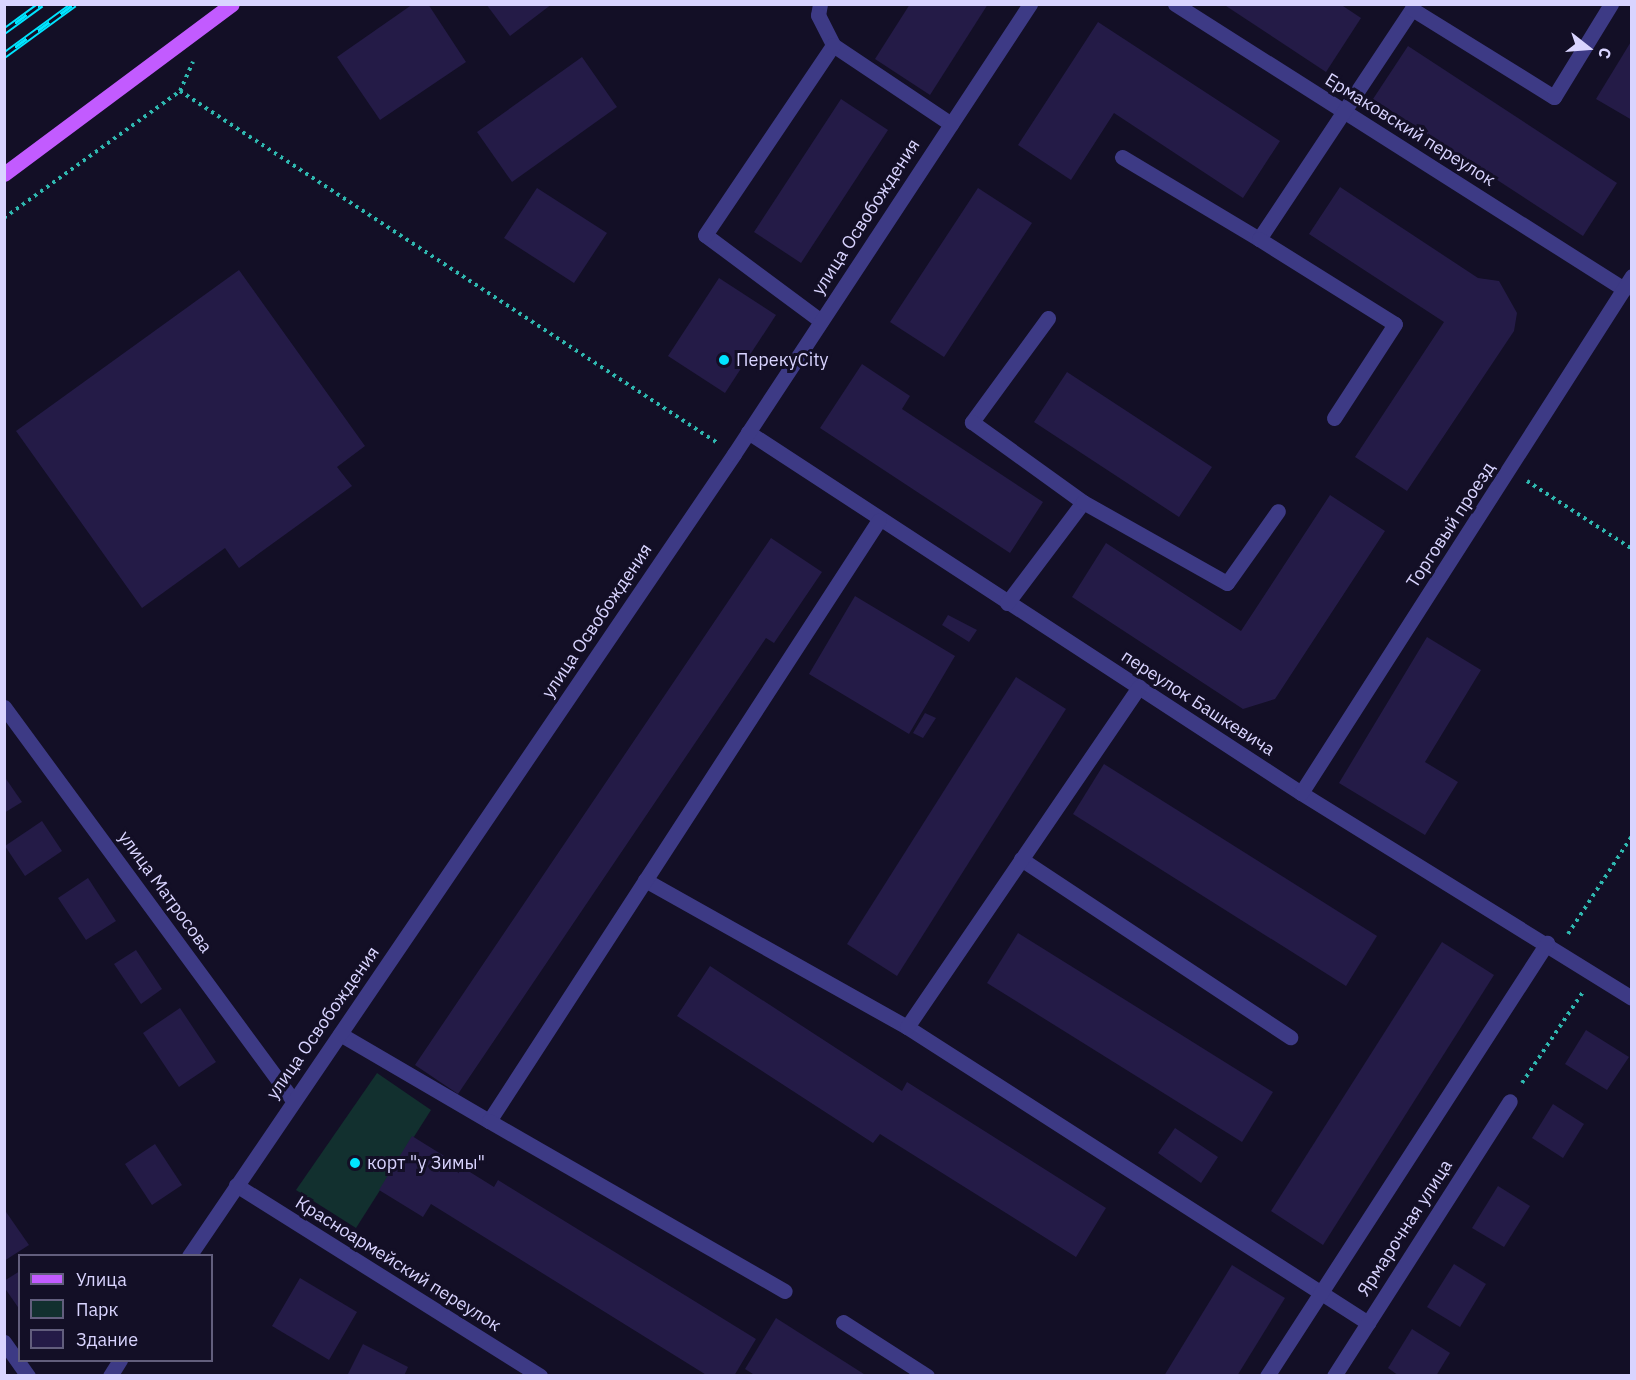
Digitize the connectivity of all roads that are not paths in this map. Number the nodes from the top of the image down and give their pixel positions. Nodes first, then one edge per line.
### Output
1 (232, 4) edge
2 (820, 4) edge
3 (1030, 4) edge
4 (1175, 4) edge
5 (1611, 4) edge
6 (1409, 7) edge
7 (833, 45) junction
8 (1345, 112) junction
9 (951, 124) junction
10 (1122, 157) dead end
11 (4, 174) edge
12 (1259, 239) junction
13 (1628, 283) edge
14 (1048, 318) dead end
15 (821, 321) junction
16 (1334, 418) dead end
17 (748, 432) junction
18 (1083, 502) junction
19 (1278, 511) dead end
20 (879, 520) junction
21 (1007, 603) junction
22 (1139, 687) junction
23 (4, 707) edge
24 (1301, 793) junction
25 (1021, 859) junction
26 (645, 880) junction
27 (1553, 946) junction
28 (1632, 998) edge
29 (907, 1027) junction
30 (340, 1034) junction
31 (1290, 1037) dead end
32 (293, 1100) junction
33 (1510, 1101) road end
34 (489, 1121) junction
35 (236, 1185) junction
36 (190, 1254) edge
37 (1321, 1290) junction
38 (785, 1291) dead end
39 (843, 1322) dead end
40 (1368, 1323) junction
41 (4, 1342) edge
42 (18, 1362) edge
43 (18, 1362) edge
44 (119, 1362) edge
45 (28, 1376) edge
46 (110, 1376) edge
47 (540, 1376) edge
48 (927, 1376) edge
49 (1267, 1376) edge
50 (1334, 1376) edge

1 - 11 main road
2 - 7 street
3 - 9 street, улица Освобождения
4 - 8 street, Ермаковский переулок
5 - 6 street
6 - 8 street
7 - 9 street
7 - 15 street
8 - 12 street
8 - 13 street, Ермаковский переулок
9 - 15 street, улица Освобождения
10 - 12 street
12 - 16 street
13 - 24 street, Торговый проезд
14 - 18 street
15 - 17 street, улица Освобождения
17 - 20 street, переулок Башкевича
17 - 30 street, улица Освобождения
18 - 19 street
18 - 21 street
20 - 21 street, переулок Башкевича
20 - 26 street
21 - 22 street, переулок Башкевича
22 - 24 street, переулок Башкевича
22 - 25 street
23 - 32 street, улица Матросова
24 - 27 street, переулок Башкевича
25 - 29 street
25 - 31 street
26 - 29 street
26 - 34 street
27 - 28 street, переулок Башкевича
27 - 37 street
29 - 37 street
30 - 32 street, улица Освобождения
30 - 34 street
32 - 35 street, улица Освобождения
33 - 40 street, Ярмарочная улица
34 - 38 street
35 - 36 street, улица Освобождения
35 - 47 street, Красноармейский переулок
37 - 40 street
37 - 49 street
39 - 48 street
40 - 50 street, Ярмарочная улица
41 - 42 street
43 - 45 street
44 - 46 street

